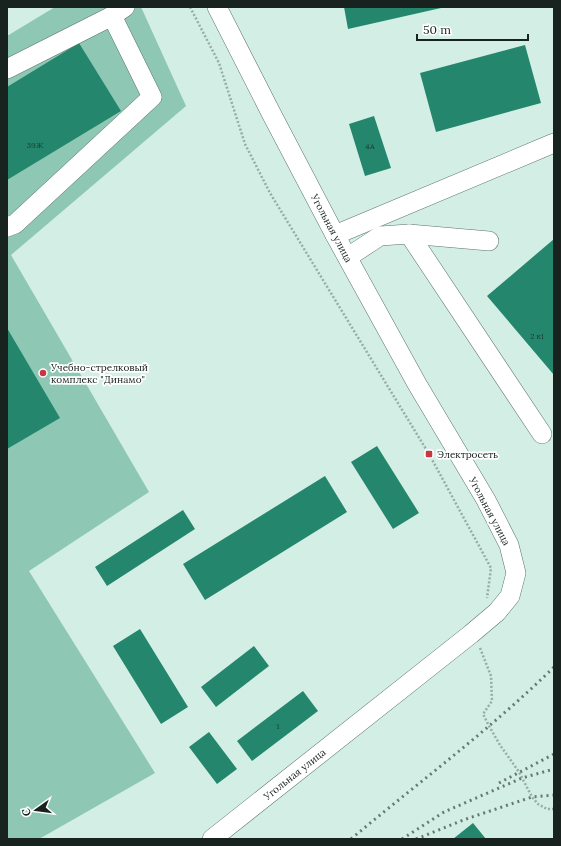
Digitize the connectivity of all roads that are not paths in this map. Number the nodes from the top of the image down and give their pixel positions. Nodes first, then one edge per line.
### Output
1 (217, 7) edge
2 (119, 11) edge
3 (7, 68) edge
4 (554, 143) edge
5 (7, 227) edge
6 (409, 234) junction
7 (335, 235) junction
8 (489, 241) dead end
9 (348, 257) junction
10 (542, 434) dead end
11 (212, 839) edge

1 - 7 street, Угольная улица
2 - 3 street
2 - 5 street
4 - 7 street
6 - 8 street
6 - 9 street
6 - 10 street
7 - 9 street, Угольная улица
9 - 11 street, Угольная улица

